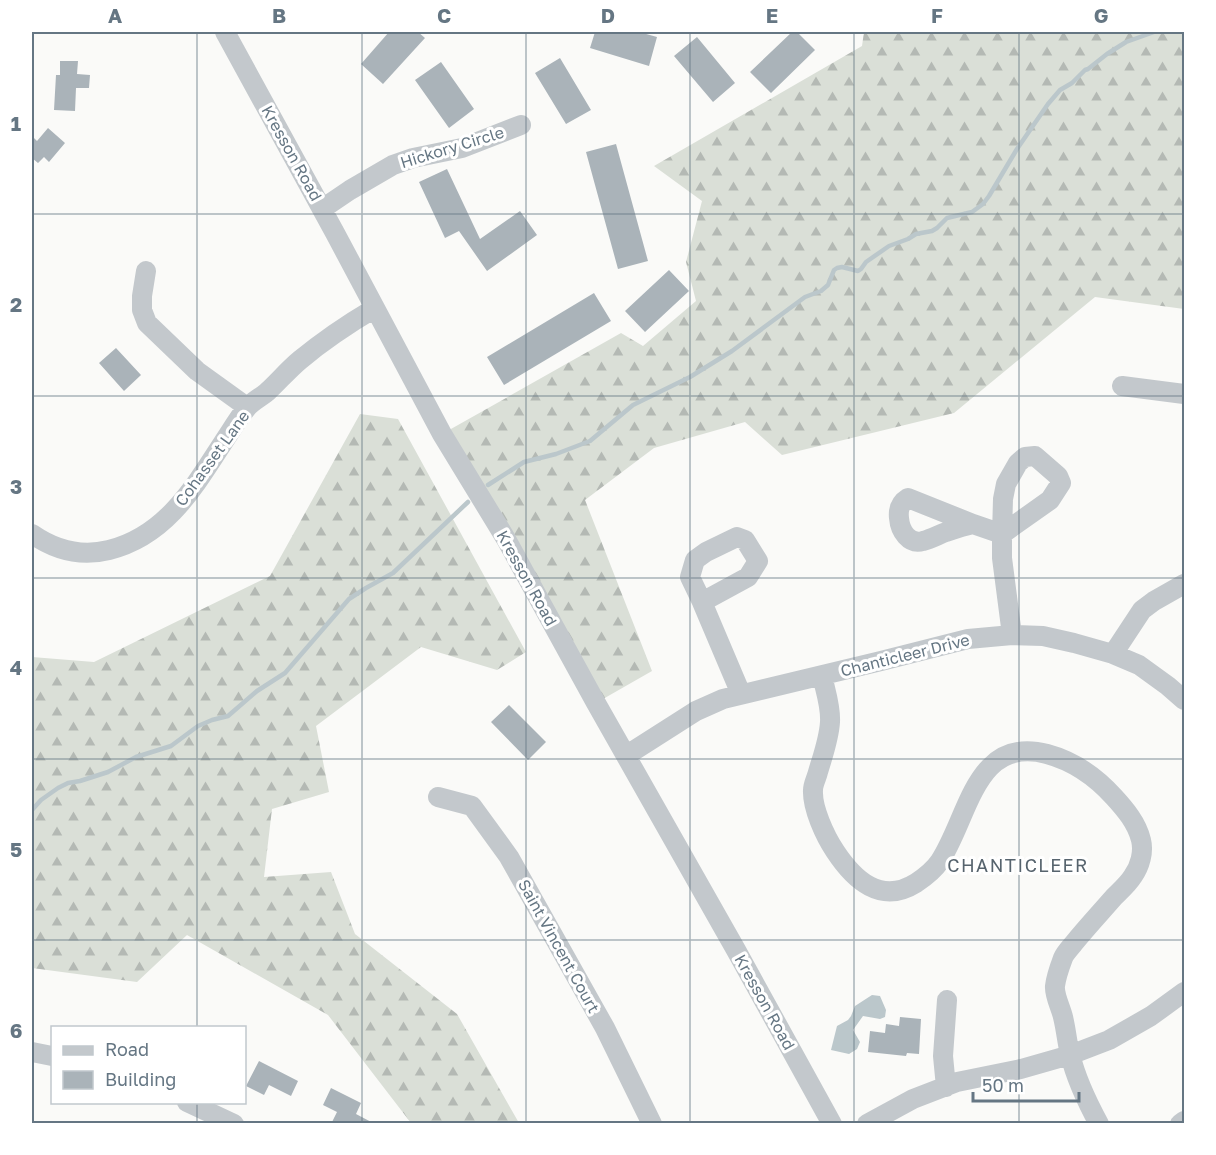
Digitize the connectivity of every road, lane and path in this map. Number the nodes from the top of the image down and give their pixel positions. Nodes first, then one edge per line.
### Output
1 (225, 32) edge
2 (521, 125) dead end
3 (322, 208) junction
4 (146, 272) dead end
5 (375, 308) junction
6 (1122, 386) dead end
7 (1185, 394) edge
8 (247, 407) junction
9 (973, 524) dead end
10 (32, 534) edge
11 (1185, 584) edge
12 (702, 602) dead end
13 (1012, 635) junction
14 (1113, 654) junction
15 (822, 675) junction
16 (741, 694) junction
17 (1185, 700) edge
18 (627, 755) junction
19 (438, 797) dead end
20 (1185, 992) edge
21 (947, 1000) dead end
22 (32, 1052) edge
23 (1070, 1055) junction
24 (51, 1056) edge
25 (946, 1086) junction
26 (191, 1104) edge
27 (1185, 1121) edge
28 (233, 1123) edge
29 (652, 1124) edge
30 (832, 1124) edge
31 (867, 1124) edge
32 (1099, 1124) edge
33 (1180, 1124) edge

1 - 3 street, Kresson Road
2 - 3 street, Hickory Circle
3 - 5 street, Kresson Road
4 - 8 street
5 - 8 street, Cohasset Lane
5 - 18 street, Kresson Road
6 - 7 street
8 - 10 street, Cohasset Lane
9 - 13 street
11 - 14 street
12 - 16 street
13 - 14 street, Chanticleer Drive
13 - 15 street, Chanticleer Drive
14 - 17 street, Chanticleer Drive
15 - 16 street, Chanticleer Drive
15 - 23 street
16 - 18 street, Chanticleer Drive
18 - 30 street, Kresson Road
19 - 29 street, Saint Vincent Court
20 - 23 street
21 - 25 street
22 - 24 street
23 - 25 street
23 - 32 street
25 - 31 street
26 - 28 street
27 - 33 street

